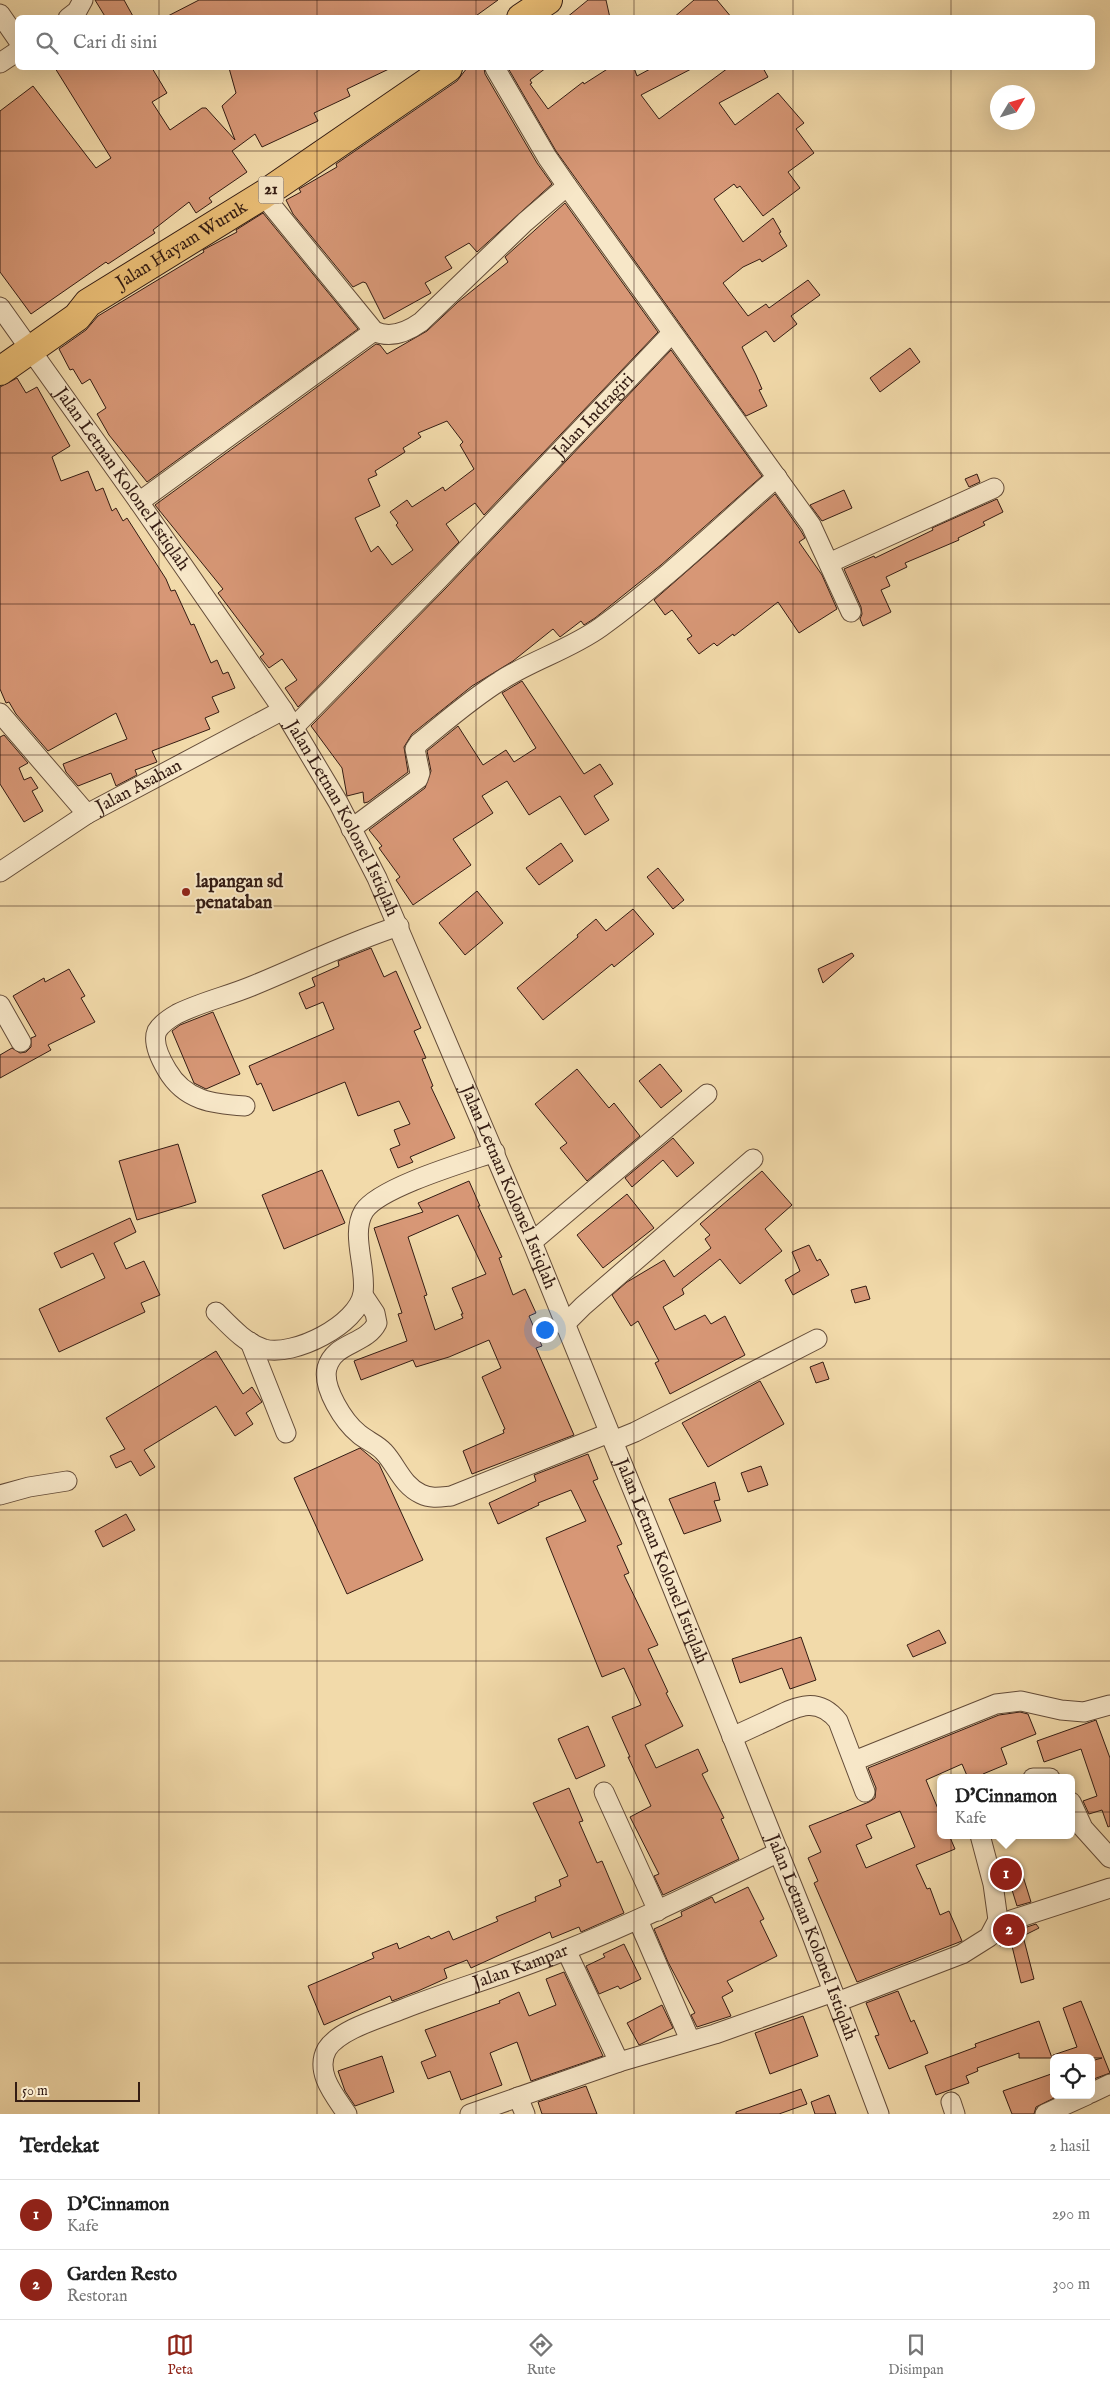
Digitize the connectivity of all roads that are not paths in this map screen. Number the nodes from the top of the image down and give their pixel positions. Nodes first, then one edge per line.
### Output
1 (83, 0) edge
2 (548, 0) edge
3 (0, 14) edge
4 (72, 15) edge
5 (526, 15) edge
6 (15, 36) edge
7 (15, 53) edge
8 (0, 62) edge
9 (445, 70) edge
10 (497, 70) edge
11 (567, 186) junction
12 (263, 195) junction
13 (0, 307) edge
14 (672, 333) junction
15 (380, 334) junction
16 (18, 346) edge
17 (0, 371) edge
18 (777, 477) junction
19 (994, 488) dead end
20 (139, 502) junction
21 (829, 563) junction
22 (851, 612) dead end
23 (283, 710) junction
24 (0, 713) edge
25 (294, 728) junction
26 (87, 814) junction
27 (351, 829) junction
28 (0, 872) edge
29 (399, 926) junction
30 (0, 1005) edge
31 (20, 1042) dead end
32 (706, 1094) dead end
33 (245, 1106) dead end
34 (495, 1152) junction
35 (753, 1159) dead end
36 (532, 1242) junction
37 (363, 1295) junction
38 (216, 1312) dead end
39 (564, 1325) junction
40 (817, 1339) dead end
41 (311, 1341) junction
42 (250, 1342) junction
43 (329, 1363) junction
44 (286, 1433) dead end
45 (611, 1437) junction
46 (67, 1480) dead end
47 (0, 1495) edge
48 (1110, 1706) edge
49 (732, 1737) junction
50 (854, 1761) junction
51 (604, 1792) dead end
52 (865, 1792) dead end
53 (1075, 1811) edge
54 (981, 1839) edge
55 (779, 1852) junction
56 (1110, 1858) edge
57 (1110, 1888) edge
58 (658, 1910) junction
59 (638, 1920) junction
60 (996, 1925) junction
61 (566, 1950) junction
62 (835, 1997) junction
63 (690, 2040) junction
64 (619, 2062) junction
65 (1110, 2084) edge
66 (1095, 2091) edge
67 (1078, 2099) edge
68 (521, 2106) edge
69 (347, 2114) edge
70 (470, 2114) edge
71 (879, 2114) edge
72 (1045, 2114) edge

1 - 4 street
2 - 5 highway
3 - 6 street
7 - 8 street
9 - 12 highway, Jalan Hayam Wuruk / 21
10 - 11 street
11 - 14 street
11 - 15 street
12 - 15 street
12 - 16 highway, Jalan Hayam Wuruk / 21
13 - 16 street, Jalan Letnan Kolonel Istiqlah
14 - 18 street
14 - 25 street, Jalan Indragiri
15 - 20 street
16 - 17 highway, 21
16 - 20 street, Jalan Letnan Kolonel Istiqlah
18 - 21 street
18 - 27 street
19 - 21 street
20 - 23 street, Jalan Letnan Kolonel Istiqlah
21 - 22 street
23 - 25 street, Jalan Letnan Kolonel Istiqlah
23 - 26 street, Jalan Asahan
24 - 26 street, Jalan Asahan
25 - 27 street, Jalan Letnan Kolonel Istiqlah
26 - 28 street
27 - 29 street, Jalan Letnan Kolonel Istiqlah
29 - 33 street
29 - 34 street, Jalan Letnan Kolonel Istiqlah
30 - 31 street
32 - 36 street
34 - 36 street, Jalan Letnan Kolonel Istiqlah
34 - 37 street
35 - 39 street
36 - 39 street, Jalan Letnan Kolonel Istiqlah
37 - 41 street
37 - 43 street
38 - 42 street
39 - 45 street, Jalan Letnan Kolonel Istiqlah
40 - 45 street
41 - 42 street
41 - 43 street
42 - 44 street
43 - 45 street
45 - 49 street, Jalan Letnan Kolonel Istiqlah
46 - 47 street
48 - 50 street
49 - 50 street
49 - 55 street, Jalan Letnan Kolonel Istiqlah
50 - 52 street
51 - 58 street
53 - 56 street
54 - 60 street
55 - 58 street, Jalan Kampar
55 - 62 street, Jalan Letnan Kolonel Istiqlah
57 - 60 street
58 - 59 street, Jalan Kampar
59 - 61 street, Jalan Kampar
59 - 63 street
60 - 62 street
61 - 64 street
61 - 69 street, Jalan Kampar
62 - 63 street
62 - 71 street, Jalan Letnan Kolonel Istiqlah
63 - 64 street
64 - 68 street
65 - 66 street
67 - 72 street
68 - 70 street

